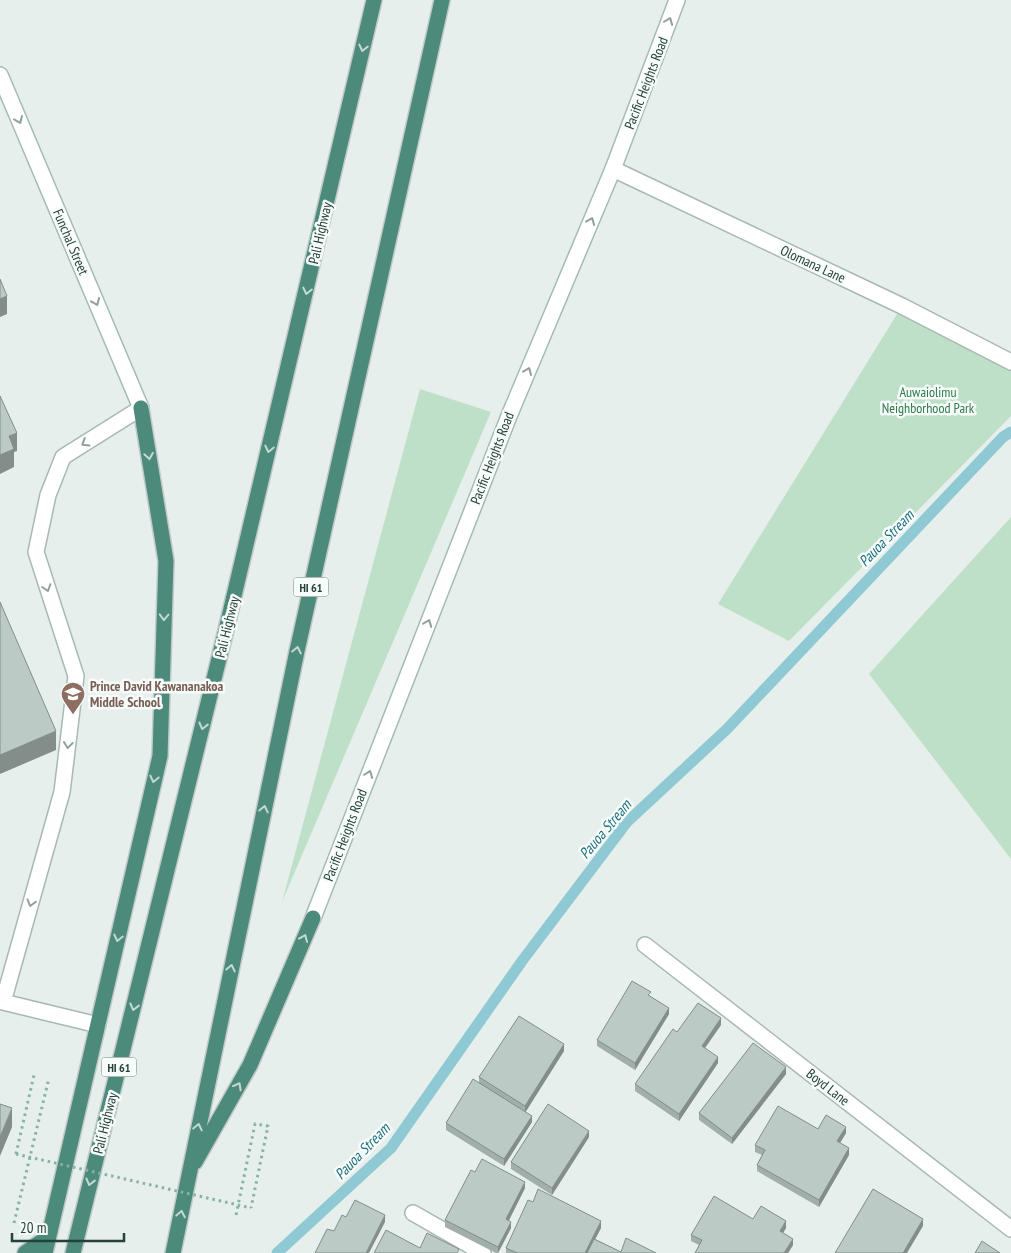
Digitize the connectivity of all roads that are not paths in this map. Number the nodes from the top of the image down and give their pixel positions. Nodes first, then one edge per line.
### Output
1 (374, 0) edge
2 (442, 0) edge
3 (677, 0) edge
4 (0, 75) edge
5 (613, 169) junction
6 (1011, 362) edge
7 (141, 408) junction
8 (313, 918) joint
9 (645, 945) dead end
10 (2, 1002) edge
11 (98, 1025) junction
12 (188, 1175) junction
13 (413, 1213) dead end
14 (1011, 1229) edge
15 (48, 1237) junction
16 (25, 1253) edge
17 (44, 1253) edge
18 (73, 1253) edge
19 (173, 1253) edge
20 (483, 1253) edge

1 -> 18 highway, Pali Highway / HI 61
12 -> 2 highway, HI 61
5 -> 3 main road, Pacific Heights Road
4 -> 7 main road, Funchal Street
5 - 6 main road, Olomana Lane
8 -> 5 main road, Pacific Heights Road
7 -> 10 main road
7 -> 11 highway
12 -> 8 highway
9 - 14 main road, Boyd Lane
10 - 11 main road
11 - 15 highway
19 -> 12 highway, HI 61
13 - 20 main road
15 - 16 highway
15 - 17 highway

